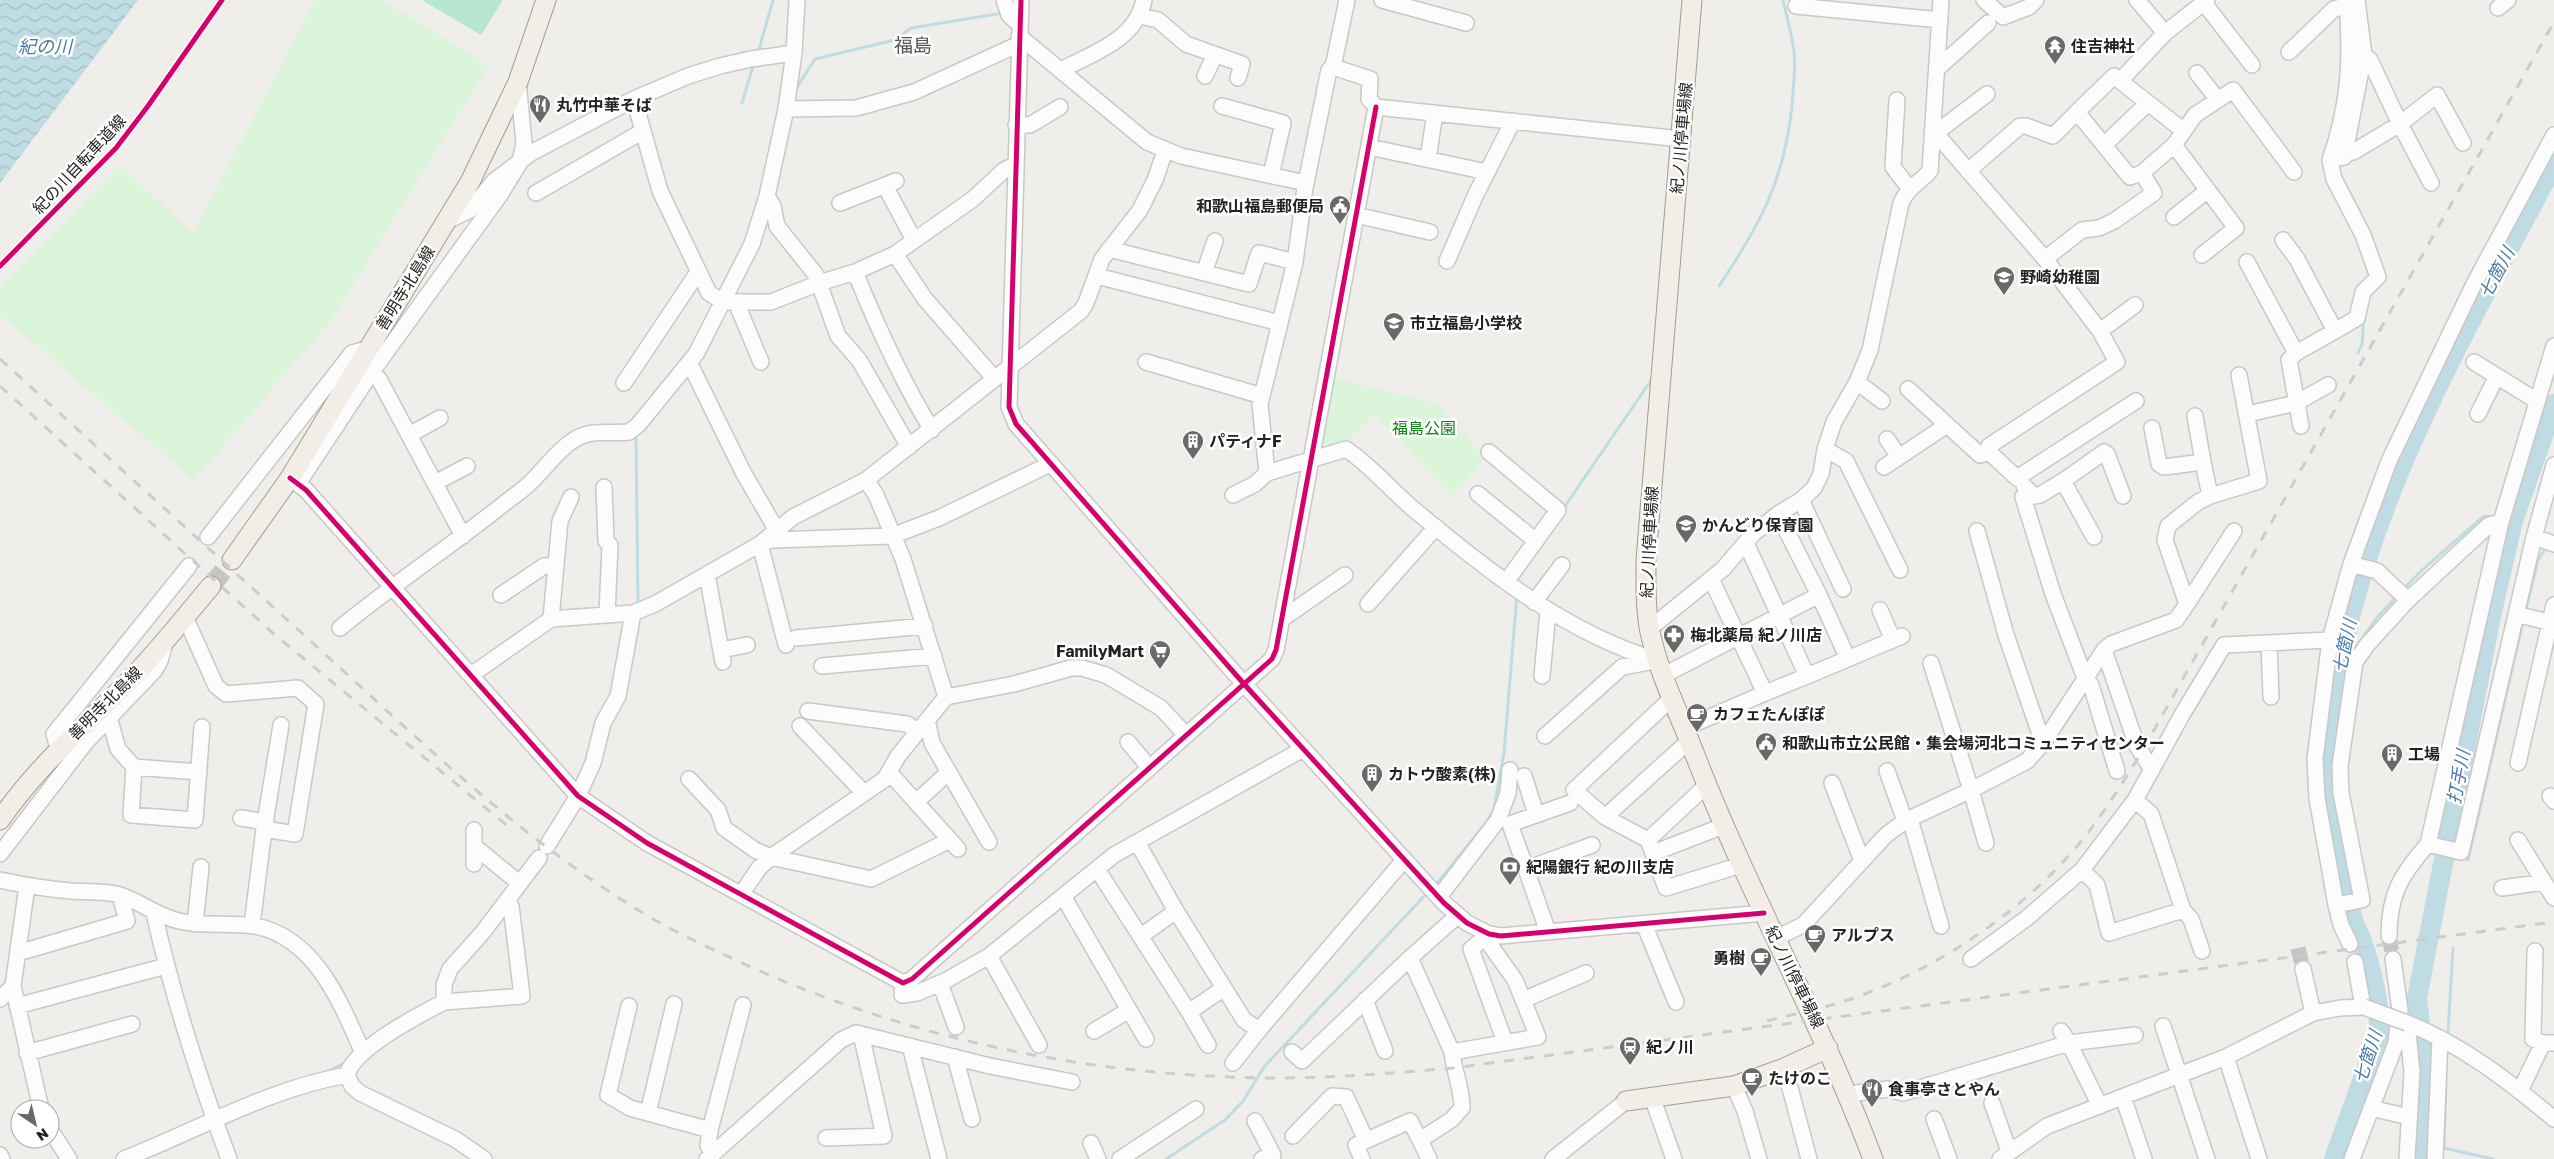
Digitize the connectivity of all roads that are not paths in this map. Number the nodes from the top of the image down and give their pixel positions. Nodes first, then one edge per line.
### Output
1 (546, 0) edge
2 (798, 0) edge
3 (1021, 0) edge
4 (1144, 0) edge
5 (1347, 0) edge
6 (1382, 0) edge
7 (1692, 0) edge
8 (1941, 0) edge
9 (1984, 0) edge
10 (2036, 0) edge
11 (2137, 0) edge
12 (2206, 1) edge
13 (2352, 2) edge
14 (1796, 6) dead end
15 (1140, 16) junction
16 (1940, 20) junction
17 (1013, 22) edge
18 (1466, 23) dead end
19 (1988, 23) dead end
20 (2165, 33) junction
21 (2289, 52) dead end
22 (794, 53) junction
23 (1215, 54) junction
24 (2364, 55) junction
25 (2252, 65) dead end
26 (1333, 67) junction
27 (1938, 68) junction
28 (1061, 70) junction
29 (2356, 71) junction
30 (2197, 74) dead end
31 (1205, 76) dead end
32 (1238, 78) dead end
33 (2120, 81) junction
34 (518, 82) junction
35 (1987, 94) dead end
36 (634, 99) junction
37 (1897, 100) dead end
38 (2218, 100) junction
39 (2148, 103) junction
40 (1222, 106) dead end
41 (1060, 107) dead end
42 (1376, 107) junction
43 (789, 109) junction
44 (2077, 112) junction
45 (1436, 113) junction
46 (1513, 121) junction
47 (2400, 124) junction
48 (1016, 125) junction
49 (643, 131) junction
50 (2184, 131) junction
51 (1933, 135) junction
52 (2554, 135) edge
53 (1681, 139) junction
54 (2463, 144) dead end
55 (2104, 145) junction
56 (2174, 145) junction
57 (1369, 148) junction
58 (1165, 151) junction
59 (2338, 157) junction
60 (1428, 160) junction
61 (520, 162) junction
62 (1014, 165) junction
63 (1487, 172) junction
64 (1968, 172) junction
65 (2294, 172) dead end
66 (2142, 173) junction
67 (1271, 175) junction
68 (2431, 183) dead end
69 (1305, 188) junction
70 (1909, 188) junction
71 (2208, 190) junction
72 (536, 194) dead end
73 (770, 200) junction
74 (840, 204) dead end
75 (1356, 215) junction
76 (2174, 217) dead end
77 (447, 221) junction
78 (1430, 232) dead end
79 (914, 240) junction
80 (2283, 240) dead end
81 (1215, 241) dead end
82 (1109, 248) junction
83 (895, 254) junction
84 (2202, 255) dead end
85 (2045, 259) junction
86 (1447, 261) dead end
87 (1295, 262) junction
88 (2247, 262) dead end
89 (698, 272) junction
90 (855, 272) junction
91 (1204, 273) junction
92 (1097, 276) junction
93 (819, 283) junction
94 (729, 302) junction
95 (2135, 305) dead end
96 (1280, 323) junction
97 (2100, 330) junction
98 (2336, 331) junction
99 (2554, 346) edge
100 (367, 349) junction
101 (2296, 353) junction
102 (761, 362) dead end
103 (1146, 362) dead end
104 (2474, 362) dead end
105 (690, 364) junction
106 (1010, 365) junction
107 (371, 373) junction
108 (2239, 375) dead end
109 (2496, 376) junction
110 (994, 378) junction
111 (1857, 382) junction
112 (624, 384) dead end
113 (2328, 385) dead end
114 (1908, 389) dead end
115 (1262, 396) junction
116 (1882, 401) dead end
117 (2136, 401) dead end
118 (2537, 401) junction
119 (2296, 403) junction
120 (2248, 414) junction
121 (2478, 414) dead end
122 (2195, 416) dead end
123 (440, 418) dead end
124 (1947, 425) junction
125 (2301, 426) dead end
126 (2152, 428) dead end
127 (932, 430) junction
128 (409, 435) junction
129 (1886, 439) dead end
130 (909, 447) junction
131 (1825, 449) junction
132 (1489, 452) dead end
133 (1989, 452) junction
134 (1899, 457) junction
135 (1311, 458) junction
136 (2203, 462) junction
137 (1050, 464) junction
138 (2554, 465) edge
139 (467, 466) dead end
140 (1884, 467) dead end
141 (1267, 473) junction
142 (2017, 478) junction
143 (294, 480) junction
144 (866, 480) junction
145 (2063, 481) junction
146 (435, 483) junction
147 (604, 487) dead end
148 (2029, 492) junction
149 (1478, 494) dead end
150 (1233, 495) dead end
151 (2123, 496) dead end
152 (2210, 496) junction
153 (571, 497) dead end
154 (1801, 500) junction
155 (1778, 514) junction
156 (2501, 522) junction
157 (1436, 527) junction
158 (776, 529) junction
159 (1977, 531) dead end
160 (2234, 531) dead end
161 (463, 536) junction
162 (892, 536) junction
163 (208, 537) dead end
164 (2094, 537) dead end
165 (2534, 537) junction
166 (1536, 541) junction
167 (1746, 543) junction
168 (760, 544) junction
169 (2554, 544) edge
170 (232, 560) tunnel mouth
171 (2351, 564) junction
172 (1562, 565) dead end
173 (189, 566) dead end
174 (556, 566) junction
175 (1900, 570) dead end
176 (707, 574) junction
177 (1345, 575) dead end
178 (1711, 579) junction
179 (391, 585) junction
180 (211, 586) tunnel mouth
181 (1843, 589) dead end
182 (1519, 591) junction
183 (1819, 595) junction
184 (502, 596) dead end
185 (2408, 600) junction
186 (1368, 604) dead end
187 (2187, 604) junction
188 (2554, 605) edge
189 (1880, 610) dead end
190 (1548, 611) junction
191 (636, 612) junction
192 (2516, 614) junction
193 (607, 615) junction
194 (1780, 616) junction
195 (185, 617) junction
196 (551, 619) junction
197 (1282, 619) junction
198 (925, 626) junction
199 (2551, 626) edge
200 (340, 628) dead end
201 (1649, 629) junction
202 (1739, 637) junction
203 (166, 639) junction
204 (2330, 640) junction
205 (2269, 643) junction
206 (747, 644) dead end
207 (2104, 650) junction
208 (934, 656) junction
209 (1848, 659) junction
210 (1931, 663) dead end
211 (822, 666) dead end
212 (1662, 668) junction
213 (471, 675) junction
214 (1542, 676) dead end
215 (1807, 676) junction
216 (2085, 678) junction
217 (1244, 684) junction
218 (1765, 693) junction
219 (946, 697) junction
220 (1673, 697) junction
221 (2271, 697) dead end
222 (808, 711) dead end
223 (110, 717) junction
224 (280, 725) dead end
225 (800, 726) dead end
226 (923, 726) junction
227 (202, 727) dead end
228 (1186, 734) junction
229 (1687, 734) junction
230 (1545, 736) dead end
231 (1128, 742) dead end
232 (2043, 743) junction
233 (58, 748) junction
234 (1303, 749) junction
235 (2518, 763) dead end
236 (134, 767) junction
237 (1149, 767) junction
238 (2152, 770) junction
239 (1887, 771) dead end
240 (2117, 771) dead end
241 (199, 772) junction
242 (890, 772) junction
243 (949, 772) junction
244 (689, 780) dead end
245 (1832, 784) dead end
246 (1707, 786) junction
247 (1971, 790) junction
248 (864, 794) junction
249 (581, 798) junction
250 (2134, 800) junction
251 (916, 802) junction
252 (1570, 803) dead end
253 (1536, 814) junction
254 (1606, 817) junction
255 (241, 818) dead end
256 (0, 820) edge
257 (1908, 820) junction
258 (265, 826) junction
259 (1723, 826) junction
260 (474, 830) dead end
261 (2518, 840) dead end
262 (989, 842) dead end
263 (1137, 842) junction
264 (1986, 842) dead end
265 (2428, 844) junction
266 (1592, 845) dead end
267 (474, 846) junction
268 (1650, 846) junction
269 (0, 854) edge
270 (772, 857) junction
271 (1404, 860) junction
272 (1862, 861) junction
273 (474, 864) dead end
274 (1741, 865) junction
275 (201, 867) dead end
276 (1097, 869) junction
277 (1526, 869) junction
278 (2082, 870) junction
279 (0, 880) edge
280 (2544, 882) junction
281 (519, 884) junction
282 (27, 886) junction
283 (2502, 888) dead end
284 (1434, 892) junction
285 (742, 893) junction
286 (120, 895) junction
287 (1063, 896) junction
288 (2554, 898) edge
289 (508, 903) junction
290 (2336, 905) junction
291 (2183, 910) junction
292 (1176, 911) junction
293 (154, 913) junction
294 (1764, 913) junction
295 (1457, 916) junction
296 (195, 924) junction
297 (1644, 924) junction
298 (252, 926) junction
299 (1941, 926) dead end
300 (1548, 932) junction
301 (1141, 936) junction
302 (1487, 936) junction
303 (2389, 936) tunnel mouth
304 (1776, 938) junction
305 (2350, 944) dead end
306 (2535, 951) dead end
307 (2202, 952) dead end
308 (18, 953) junction
309 (989, 956) junction
310 (1410, 958) junction
311 (1971, 959) dead end
312 (2393, 959) tunnel mouth
313 (2355, 962) dead end
314 (166, 966) junction
315 (2303, 968) tunnel mouth
316 (1586, 973) dead end
317 (903, 983) junction
318 (940, 983) junction
319 (13, 986) junction
320 (1224, 988) junction
321 (0, 998) edge
322 (1365, 1000) junction
323 (1523, 1000) junction
324 (444, 1002) junction
325 (1676, 1002) dead end
326 (674, 1004) dead end
327 (743, 1005) dead end
328 (17, 1006) junction
329 (629, 1006) dead end
330 (2364, 1007) junction
331 (1129, 1010) junction
332 (1189, 1012) junction
333 (2313, 1013) junction
334 (2407, 1023) junction
335 (132, 1024) dead end
336 (2163, 1026) dead end
337 (956, 1027) dead end
338 (1259, 1030) junction
339 (1094, 1031) dead end
340 (861, 1034) junction
341 (2135, 1035) dead end
342 (2436, 1036) junction
343 (2065, 1037) junction
344 (1146, 1039) dead end
345 (1505, 1042) junction
346 (2548, 1043) edge
347 (1208, 1045) dead end
348 (910, 1046) junction
349 (1039, 1046) dead end
350 (1828, 1048) junction
351 (362, 1051) junction
352 (1384, 1051) dead end
353 (1292, 1052) dead end
354 (1452, 1052) junction
355 (27, 1053) junction
356 (955, 1057) junction
357 (2226, 1057) junction
358 (1233, 1063) dead end
359 (1782, 1069) junction
360 (346, 1075) junction
361 (2179, 1076) junction
362 (1072, 1082) dead end
363 (1734, 1086) junction
364 (2520, 1091) junction
365 (1848, 1094) junction
366 (1652, 1097) junction
367 (2123, 1097) junction
368 (39, 1099) edge
369 (1626, 1101) joint
370 (1992, 1103) dead end
371 (2100, 1106) junction
372 (2371, 1108) junction
373 (1196, 1109) dead end
374 (648, 1113) junction
375 (214, 1117) junction
376 (2409, 1118) junction
377 (972, 1119) dead end
378 (1934, 1119) dead end
379 (2554, 1119) edge
380 (1255, 1121) dead end
381 (710, 1130) junction
382 (1293, 1136) dead end
383 (826, 1138) dead end
384 (1366, 1140) junction
385 (1420, 1140) junction
386 (1091, 1143) dead end
387 (60, 1145) edge
388 (2005, 1155) edge
389 (0, 1156) edge
390 (711, 1156) edge
391 (2, 1159) edge
392 (69, 1159) edge
393 (124, 1159) edge
394 (230, 1159) edge
395 (484, 1159) edge
396 (939, 1159) edge
397 (1098, 1159) edge
398 (1120, 1159) edge
399 (1262, 1159) edge
400 (1362, 1159) edge
401 (1429, 1159) edge
402 (1553, 1159) edge
403 (1674, 1159) edge
404 (1759, 1159) edge
405 (1809, 1159) edge
406 (1873, 1159) edge
407 (1949, 1159) edge
408 (2144, 1159) edge
409 (2207, 1159) edge
410 (2259, 1159) edge
411 (2352, 1159) edge
412 (2407, 1159) edge
413 (2435, 1159) edge

1 - 34 main road, 善明寺北島線
2 - 22 street
3 - 17 street
4 - 15 street
5 - 26 street
6 - 18 street
7 - 53 main road, 紀ノ川停車場線
8 - 16 street
9 - 10 street
11 - 20 street
12 - 20 street
12 - 25 street
13 - 21 street
13 - 24 street
13 - 29 street
14 - 16 street
15 - 23 street
15 - 28 street
16 - 27 street
17 - 28 street
17 - 43 street
17 - 48 street
19 - 27 street
20 - 33 street
22 - 36 street
22 - 43 street
23 - 31 street
23 - 32 street
24 - 29 street
24 - 47 street
26 - 42 street
26 - 69 street
27 - 51 street
28 - 58 street
29 - 59 street
30 - 38 street
33 - 39 street
33 - 44 street
34 - 61 street
34 - 77 main road, 善明寺北島線
35 - 51 street
36 - 49 street
36 - 61 street
37 - 70 street
38 - 50 street
38 - 65 street
39 - 50 street
39 - 55 street
40 - 67 street
41 - 48 street
42 - 45 street
42 - 57 street
43 - 73 street
44 - 55 street
44 - 64 street
45 - 46 street
45 - 60 street
46 - 53 street
46 - 63 street
47 - 54 street
47 - 59 street
47 - 68 street
48 - 62 street
49 - 72 street
49 - 89 street
50 - 56 street
51 - 64 street
51 - 70 street
52 - 171 street
53 - 201 main road, 紀ノ川停車場線
55 - 66 street
56 - 66 street
56 - 71 street
57 - 60 street
57 - 75 street
58 - 67 street
58 - 82 street
59 - 98 street
60 - 63 street
61 - 77 street
61 - 107 street
62 - 79 street
62 - 106 street
63 - 86 street
64 - 85 street
66 - 85 street
67 - 69 street
69 - 87 street
70 - 111 street
71 - 76 street
71 - 84 street
73 - 93 street
73 - 94 street
74 - 79 street
75 - 78 street
75 - 135 street
77 - 100 main road, 善明寺北島線
79 - 83 street
80 - 98 street
81 - 91 street
82 - 91 street
82 - 92 street
83 - 90 street
83 - 110 street
85 - 97 street
87 - 91 street
87 - 96 street
88 - 101 street
89 - 94 street
89 - 112 street
90 - 93 street
90 - 127 street
92 - 96 street
92 - 106 street
93 - 94 street
93 - 130 street
94 - 102 street
94 - 105 street
95 - 97 street
96 - 115 street
97 - 133 street
98 - 101 street
99 - 118 street
100 - 143 main road, 善明寺北島線
100 - 163 street
101 - 119 street
103 - 115 street
104 - 109 street
105 - 158 street
105 - 161 street
106 - 110 street
106 - 137 street
107 - 128 street
107 - 143 street
108 - 120 street
109 - 118 street
109 - 121 street
110 - 127 street
111 - 116 street
111 - 131 street
113 - 119 street
114 - 124 street
115 - 141 street
117 - 142 street
118 - 156 street
119 - 120 street
119 - 125 street
120 - 152 street
122 - 136 street
123 - 128 street
124 - 133 street
124 - 134 street
126 - 136 street
127 - 130 street
128 - 146 street
129 - 134 street
130 - 144 street
131 - 154 street
131 - 175 street
132 - 166 street
133 - 142 street
134 - 140 street
135 - 141 street
135 - 157 street
135 - 197 street
136 - 152 street
137 - 162 street
137 - 217 street
138 - 165 street
139 - 146 street
141 - 150 street
142 - 148 street
143 - 170 main road, 善明寺北島線
143 - 179 street
144 - 158 street
144 - 162 street
145 - 148 street
145 - 151 street
145 - 164 street
146 - 161 street
147 - 193 street
148 - 216 street
149 - 166 street
152 - 187 street
153 - 174 street
154 - 155 street
154 - 181 street
155 - 167 street
155 - 183 street
156 - 185 street
156 - 265 street
157 - 182 street
157 - 186 street
158 - 168 street
159 - 232 street
160 - 187 street
161 - 179 street
162 - 168 street
162 - 198 street
165 - 169 street
165 - 192 street
166 - 182 street
167 - 178 street
167 - 194 street
168 - 176 street
168 - 198 street
171 - 185 street
171 - 204 street
172 - 182 street
173 - 233 street
174 - 184 street
174 - 196 street
176 - 191 street
176 - 206 street
177 - 197 street
178 - 201 street
178 - 202 street
179 - 200 street
179 - 213 street
180 - 195 main road, 善明寺北島線
182 - 190 street
183 - 194 street
183 - 209 street
185 - 290 street
187 - 207 street
188 - 199 street
189 - 209 street
190 - 212 street
190 - 214 street
191 - 193 street
191 - 249 street
192 - 199 street
192 - 265 street
193 - 196 street
194 - 202 street
194 - 215 street
195 - 203 main road, 善明寺北島線
195 - 258 street
196 - 213 street
197 - 217 street
198 - 208 street
199 - 235 street
201 - 212 main road, 紀ノ川停車場線
202 - 212 street
202 - 218 street
203 - 223 street
203 - 233 main road, 善明寺北島線
204 - 205 street
204 - 290 street
205 - 221 street
205 - 238 street
207 - 216 street
207 - 238 street
208 - 211 street
208 - 219 street
209 - 215 street
210 - 247 street
212 - 220 main road, 紀ノ川停車場線
212 - 230 street
213 - 249 street
215 - 218 street
216 - 232 street
216 - 240 street
217 - 228 street
217 - 234 street
218 - 229 street
219 - 226 street
219 - 228 street
220 - 229 main road, 紀ノ川停車場線
220 - 254 street
222 - 226 street
223 - 236 street
223 - 269 street
224 - 258 street
225 - 248 street
226 - 242 street
226 - 243 street
227 - 241 street
228 - 237 street
229 - 246 main road, 紀ノ川停車場線
229 - 254 street
231 - 237 street
232 - 247 street
233 - 256 main road, 善明寺北島線
234 - 263 street
234 - 271 street
236 - 241 street
236 - 241 street
237 - 317 street
238 - 250 street
239 - 257 street
242 - 248 street
242 - 251 street
243 - 251 street
243 - 262 street
244 - 270 street
245 - 272 street
246 - 259 main road, 紀ノ川停車場線
246 - 268 street
247 - 257 street
247 - 264 street
248 - 270 street
249 - 281 street
249 - 285 street
250 - 278 street
250 - 291 street
251 - 270 street
252 - 253 street
253 - 277 street
253 - 284 street
254 - 268 street
255 - 258 street
257 - 272 street
257 - 299 street
258 - 298 street
259 - 268 street
259 - 274 main road, 紀ノ川停車場線
260 - 267 street
261 - 280 street
263 - 276 street
263 - 292 street
265 - 303 street
266 - 277 street
267 - 273 street
267 - 281 street
268 - 274 street
270 - 285 street
271 - 284 street
271 - 338 street
272 - 304 street
274 - 294 main road, 紀ノ川停車場線
275 - 296 street
276 - 287 street
276 - 301 street
277 - 300 street
278 - 291 street
278 - 311 street
279 - 282 street
280 - 283 street
280 - 288 street
281 - 289 street
282 - 286 street
282 - 308 street
284 - 295 street
285 - 317 street
286 - 293 street
286 - 308 street
287 - 309 street
287 - 331 street
289 - 324 street
289 - 324 street
290 - 305 street
291 - 307 street
292 - 301 street
292 - 320 street
293 - 296 street
293 - 314 street
294 - 297 street
294 - 304 main road, 紀ノ川停車場線
295 - 302 street
295 - 310 street
296 - 298 street
297 - 300 street
297 - 325 street
298 - 351 street
300 - 302 street
301 - 332 street
302 - 323 street
302 - 345 street
304 - 350 main road, 紀ノ川停車場線
306 - 346 street
308 - 319 street
309 - 318 street
309 - 349 street
310 - 322 street
310 - 354 street
312 - 372 street
313 - 330 street
314 - 328 street
314 - 375 street
315 - 333 street
316 - 323 street
317 - 318 street
318 - 337 street
319 - 321 street
319 - 328 street
320 - 332 street
320 - 338 street
322 - 352 street
322 - 353 street
323 - 345 street
324 - 351 street
326 - 374 street
327 - 381 street
328 - 355 street
329 - 374 street
330 - 333 street
330 - 334 street, bridge
331 - 339 street
331 - 344 street
332 - 347 street
333 - 357 street
334 - 342 street
334 - 376 street
335 - 355 street
336 - 361 street
338 - 358 street
340 - 348 street
340 - 383 street
340 - 390 street
341 - 343 street
342 - 364 street
342 - 413 street
343 - 365 street
343 - 371 street
345 - 354 street
346 - 364 street
348 - 356 street
348 - 396 street
350 - 359 main road
350 - 365 main road, 紀ノ川停車場線
351 - 360 street
354 - 385 street
355 - 368 street
356 - 362 street
356 - 377 street
357 - 361 street
357 - 410 street
359 - 363 main road
359 - 405 street
360 - 375 street
360 - 395 street
361 - 367 street
361 - 409 street
363 - 366 main road
363 - 404 street
364 - 379 street
365 - 406 main road, 紀ノ川停車場線
366 - 369 main road
366 - 403 street
367 - 371 street
367 - 408 street
369 - 402 street
370 - 388 street
371 - 388 street
372 - 376 street
372 - 411 street
373 - 398 street
374 - 381 street
375 - 393 street
375 - 394 street
376 - 412 street
378 - 407 street
380 - 399 street
381 - 390 street
382 - 384 street
384 - 385 street
384 - 400 street
385 - 401 street
386 - 397 street
387 - 392 street
389 - 391 street

